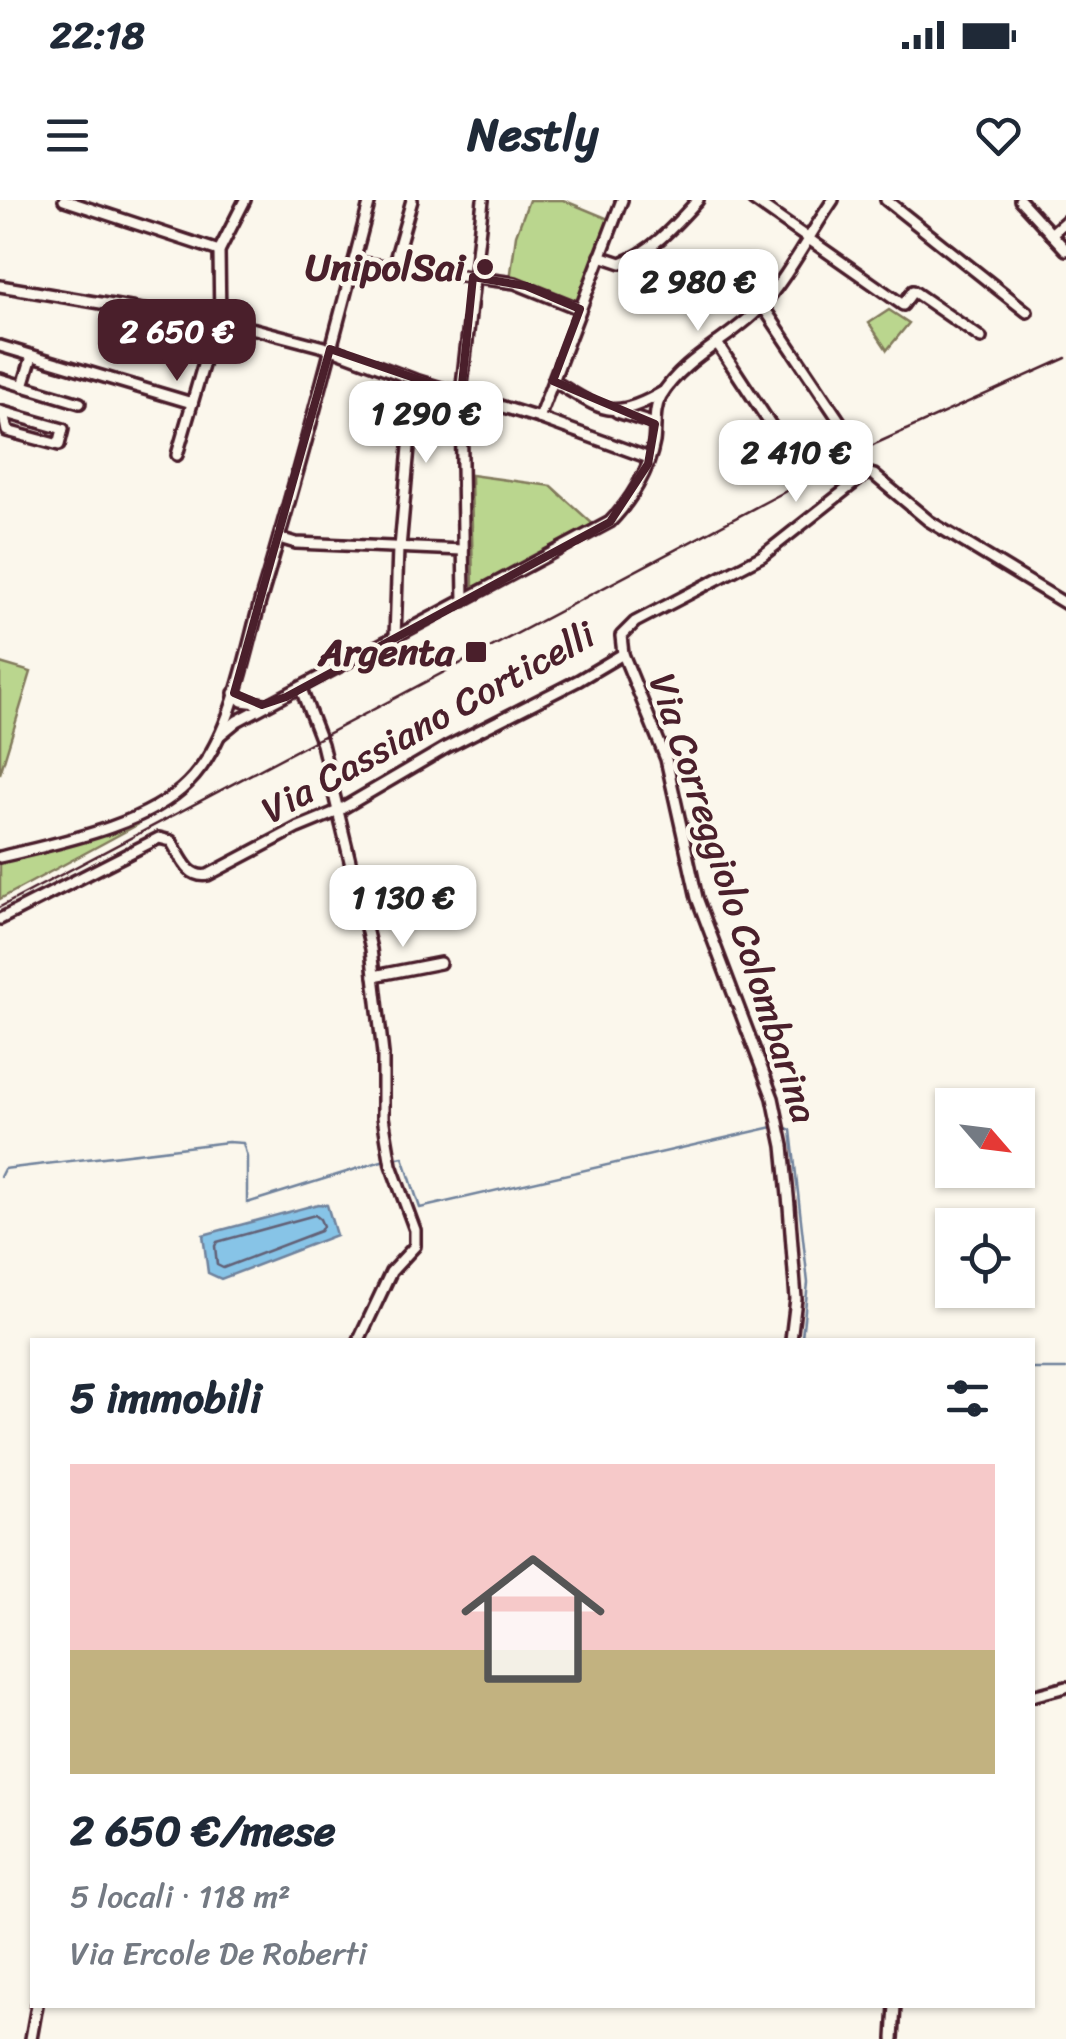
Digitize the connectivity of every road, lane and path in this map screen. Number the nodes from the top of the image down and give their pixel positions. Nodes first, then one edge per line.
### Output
1 (64, 200) edge
2 (245, 200) edge
3 (370, 200) edge
4 (412, 200) edge
5 (483, 200) edge
6 (622, 200) edge
7 (698, 200) edge
8 (752, 200) edge
9 (833, 200) edge
10 (886, 200) edge
11 (1020, 200) edge
12 (1066, 221) edge
13 (1051, 234) junction
14 (806, 239) junction
15 (1066, 250) edge
16 (219, 251) junction
17 (599, 259) junction
18 (354, 262) junction
19 (394, 267) junction
20 (702, 267) dead end
21 (473, 277) junction
22 (0, 286) edge
23 (760, 308) junction
24 (580, 309) junction
25 (1027, 312) dead end
26 (218, 322) junction
27 (982, 338) dead end
28 (717, 343) junction
29 (0, 346) edge
30 (330, 349) junction
31 (32, 356) junction
32 (0, 379) edge
33 (415, 380) junction
34 (553, 381) junction
35 (23, 386) junction
36 (665, 390) junction
37 (461, 394) junction
38 (80, 402) dead end
39 (192, 403) junction
40 (2, 411) edge
41 (615, 411) junction
42 (539, 418) junction
43 (656, 424) junction
44 (843, 426) dead end
45 (780, 439) dead end
46 (177, 455) dead end
47 (650, 458) junction
48 (279, 538) junction
49 (399, 548) junction
50 (463, 550) junction
51 (464, 602) junction
52 (1066, 604) edge
53 (395, 638) junction
54 (623, 654) junction
55 (301, 689) junction
56 (234, 693) junction
57 (286, 697) junction
58 (220, 735) junction
59 (336, 812) junction
60 (0, 857) edge
61 (0, 918) edge
62 (440, 963) dead end
63 (374, 976) junction
64 (360, 1338) edge
65 (790, 1338) edge
66 (1066, 1687) edge
67 (1035, 1695) edge
68 (36, 2008) edge
69 (895, 2008) edge
70 (31, 2039) edge
71 (893, 2039) edge

1 - 16 street
2 - 16 street
3 - 18 street
4 - 19 street
5 - 21 street
6 - 17 street
7 - 17 street
8 - 14 street
9 - 14 street
10 - 25 street
11 - 13 street
12 - 13 street
13 - 15 street
14 - 23 street
14 - 27 street
16 - 26 street
17 - 24 street
18 - 19 street
18 - 30 street
19 - 21 street
20 - 23 street
21 - 24 street
21 - 37 street
22 - 26 street
23 - 28 street
23 - 44 street
24 - 34 street
26 - 30 street
26 - 39 street
28 - 36 street
28 - 45 street
29 - 31 street
30 - 33 street
30 - 48 street
31 - 35 street
31 - 39 street
32 - 35 street
33 - 37 street
33 - 49 street
34 - 41 street
34 - 42 street
35 - 38 street
36 - 41 street
36 - 43 street
37 - 42 street
37 - 50 street
39 - 46 street
40 - 40 street
41 - 43 street
42 - 47 street
43 - 47 street
47 - 51 street
48 - 49 street
48 - 56 street
49 - 50 street
49 - 53 street
50 - 51 street
51 - 53 street
52 - 54 street, Via Cassiano Corticelli
53 - 55 street
54 - 59 street, Via Cassiano Corticelli
54 - 65 street, Via Correggiolo Colombarina
55 - 57 street
55 - 59 street
56 - 57 street
56 - 58 street
57 - 58 street
58 - 60 street
59 - 61 street, Via Cassiano Corticelli
59 - 63 street
62 - 63 street
63 - 64 street
66 - 67 street
68 - 70 street
69 - 71 street

